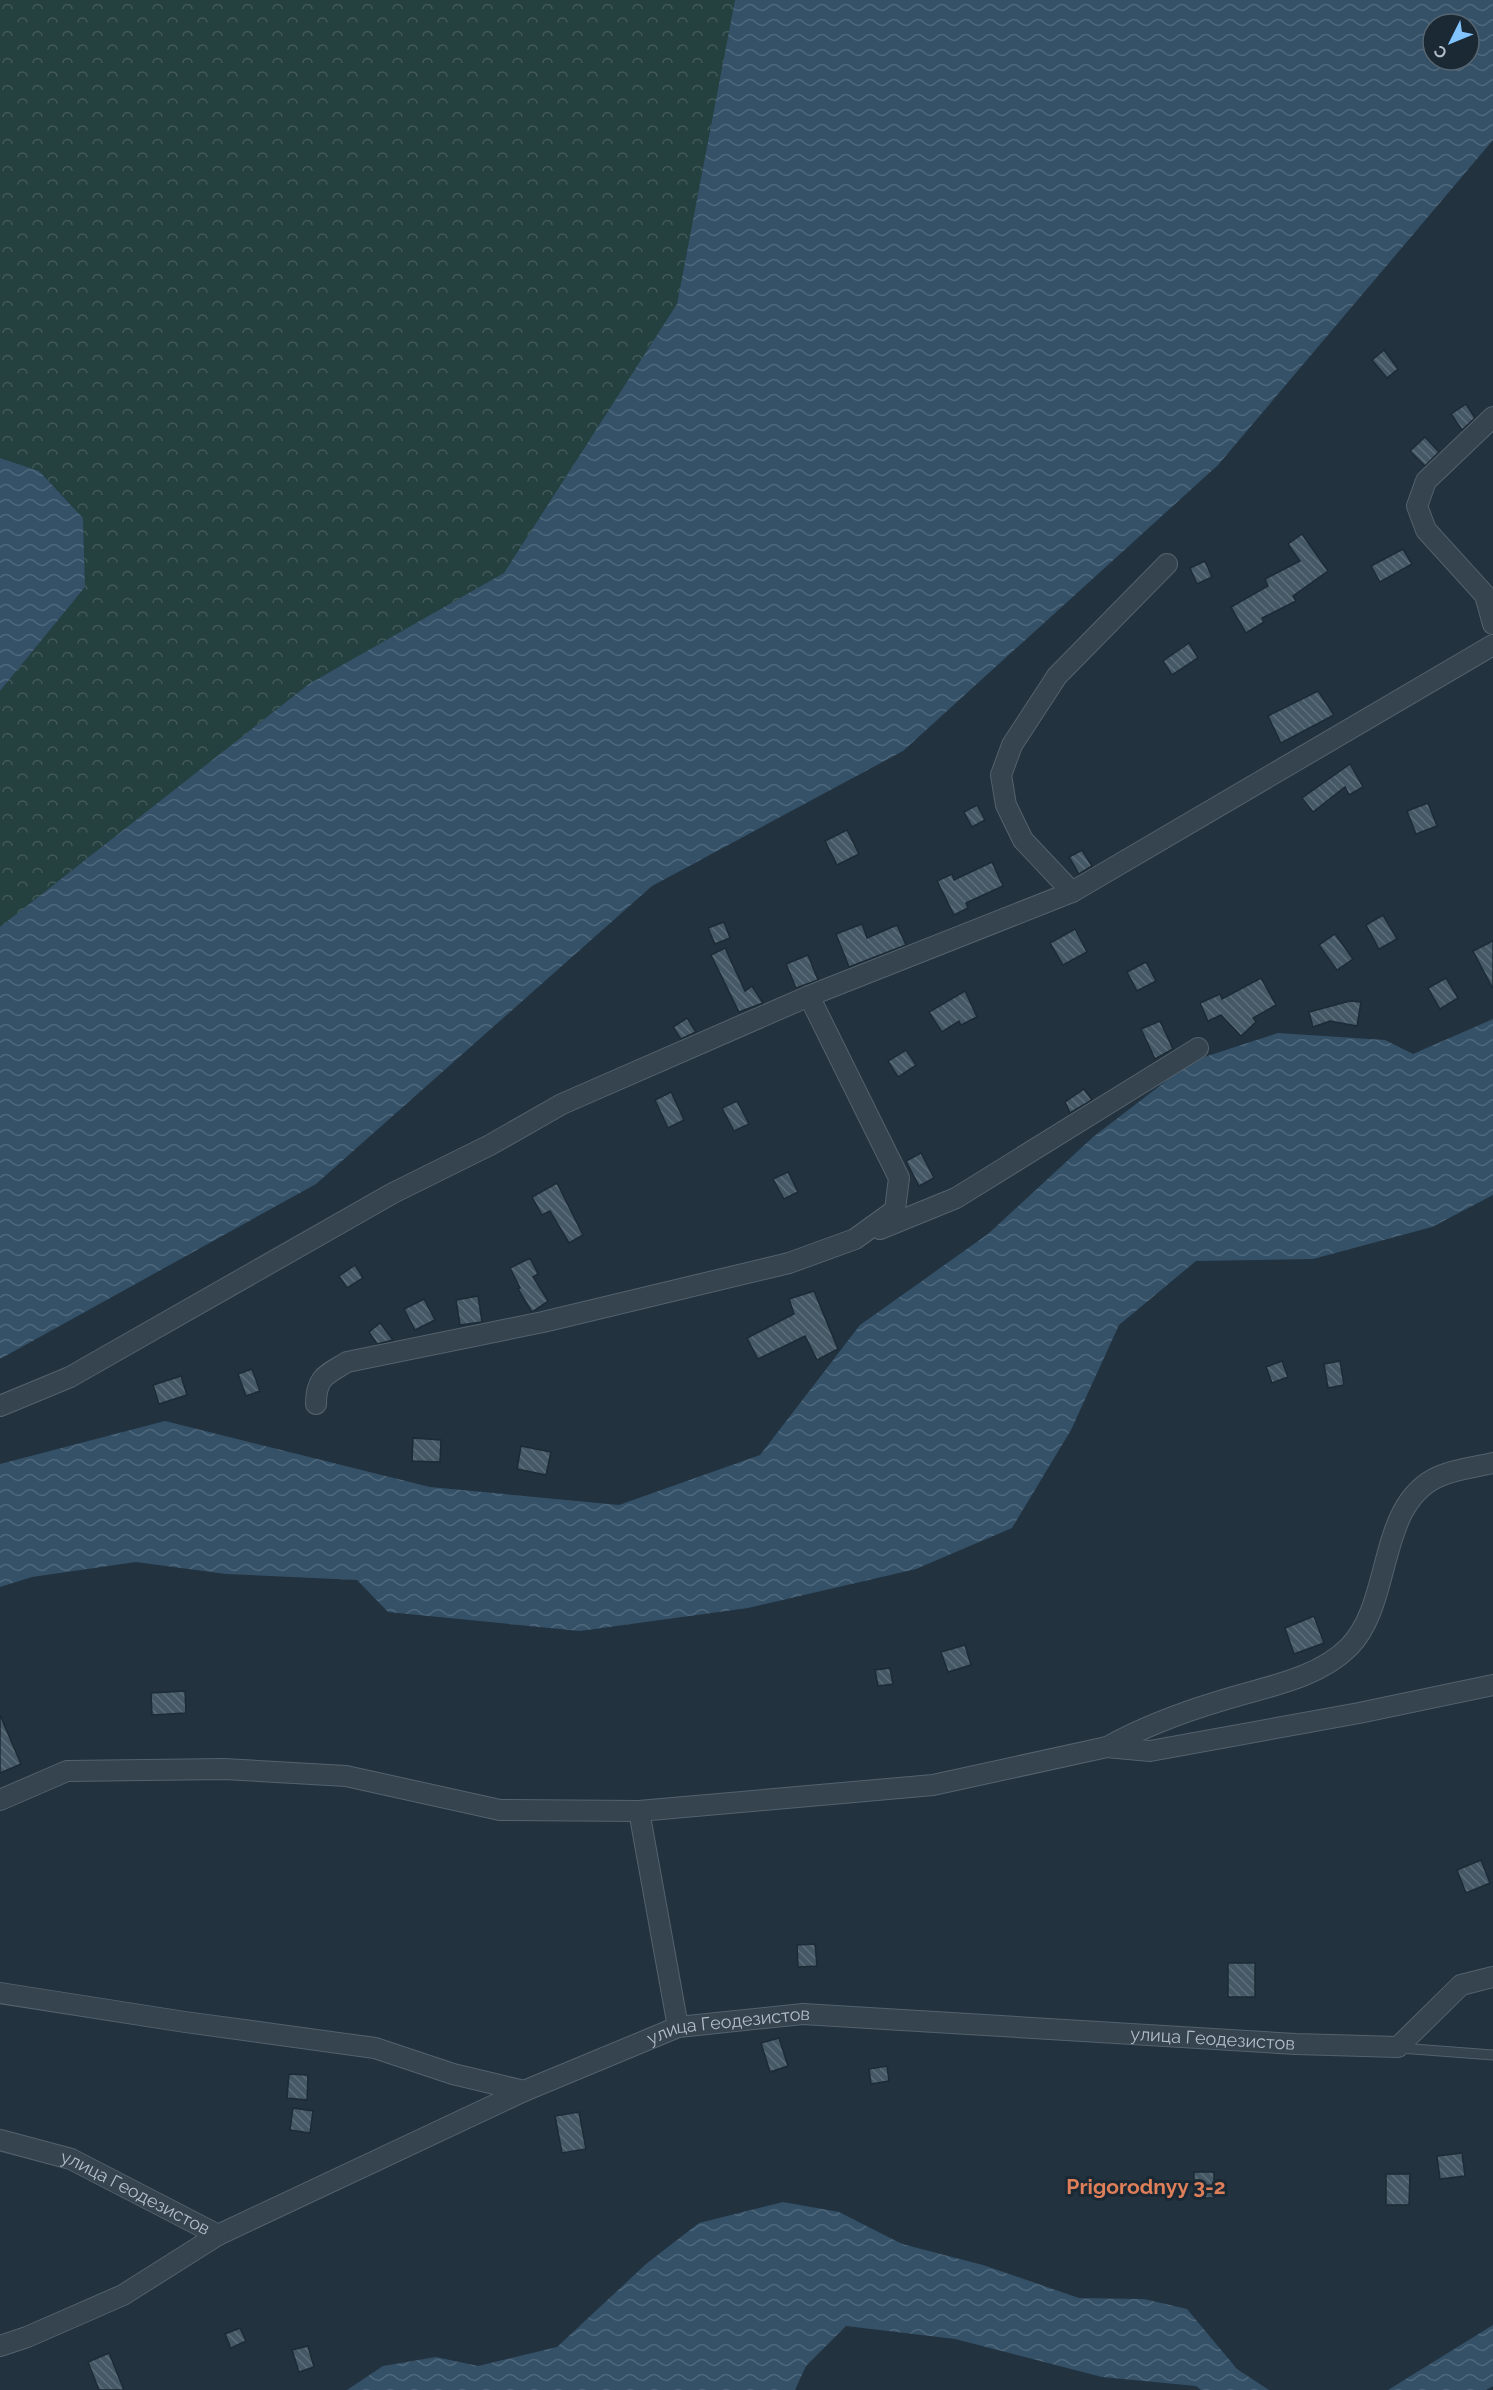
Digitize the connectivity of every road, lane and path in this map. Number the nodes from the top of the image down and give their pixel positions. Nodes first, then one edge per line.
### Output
1 (1493, 417) edge
2 (1167, 564) dead end
3 (1493, 624) edge
4 (1493, 645) edge
5 (1072, 892) junction
6 (809, 996) junction
7 (1198, 1048) dead end
8 (855, 1239) junction
9 (316, 1404) dead end
10 (0, 1406) edge
11 (1493, 1463) edge
12 (1493, 1685) edge
13 (1107, 1746) junction
14 (0, 1800) edge
15 (639, 1811) junction
16 (1493, 1977) edge
17 (0, 1993) edge
18 (678, 2027) junction
19 (1398, 2047) junction
20 (1493, 2055) edge
21 (524, 2091) junction
22 (0, 2139) edge
23 (218, 2235) junction
24 (0, 2346) edge

1 - 3 street
2 - 5 street
4 - 5 street
5 - 6 street
6 - 8 street
6 - 10 street
7 - 8 street
8 - 9 street
11 - 13 street
12 - 13 street
13 - 15 street
14 - 15 street
15 - 18 street
16 - 19 street
17 - 21 street
18 - 19 street, улица Геодезистов
18 - 21 street, улица Геодезистов
19 - 20 lane
21 - 23 street, улица Геодезистов
22 - 23 street, улица Геодезистов
23 - 24 street

